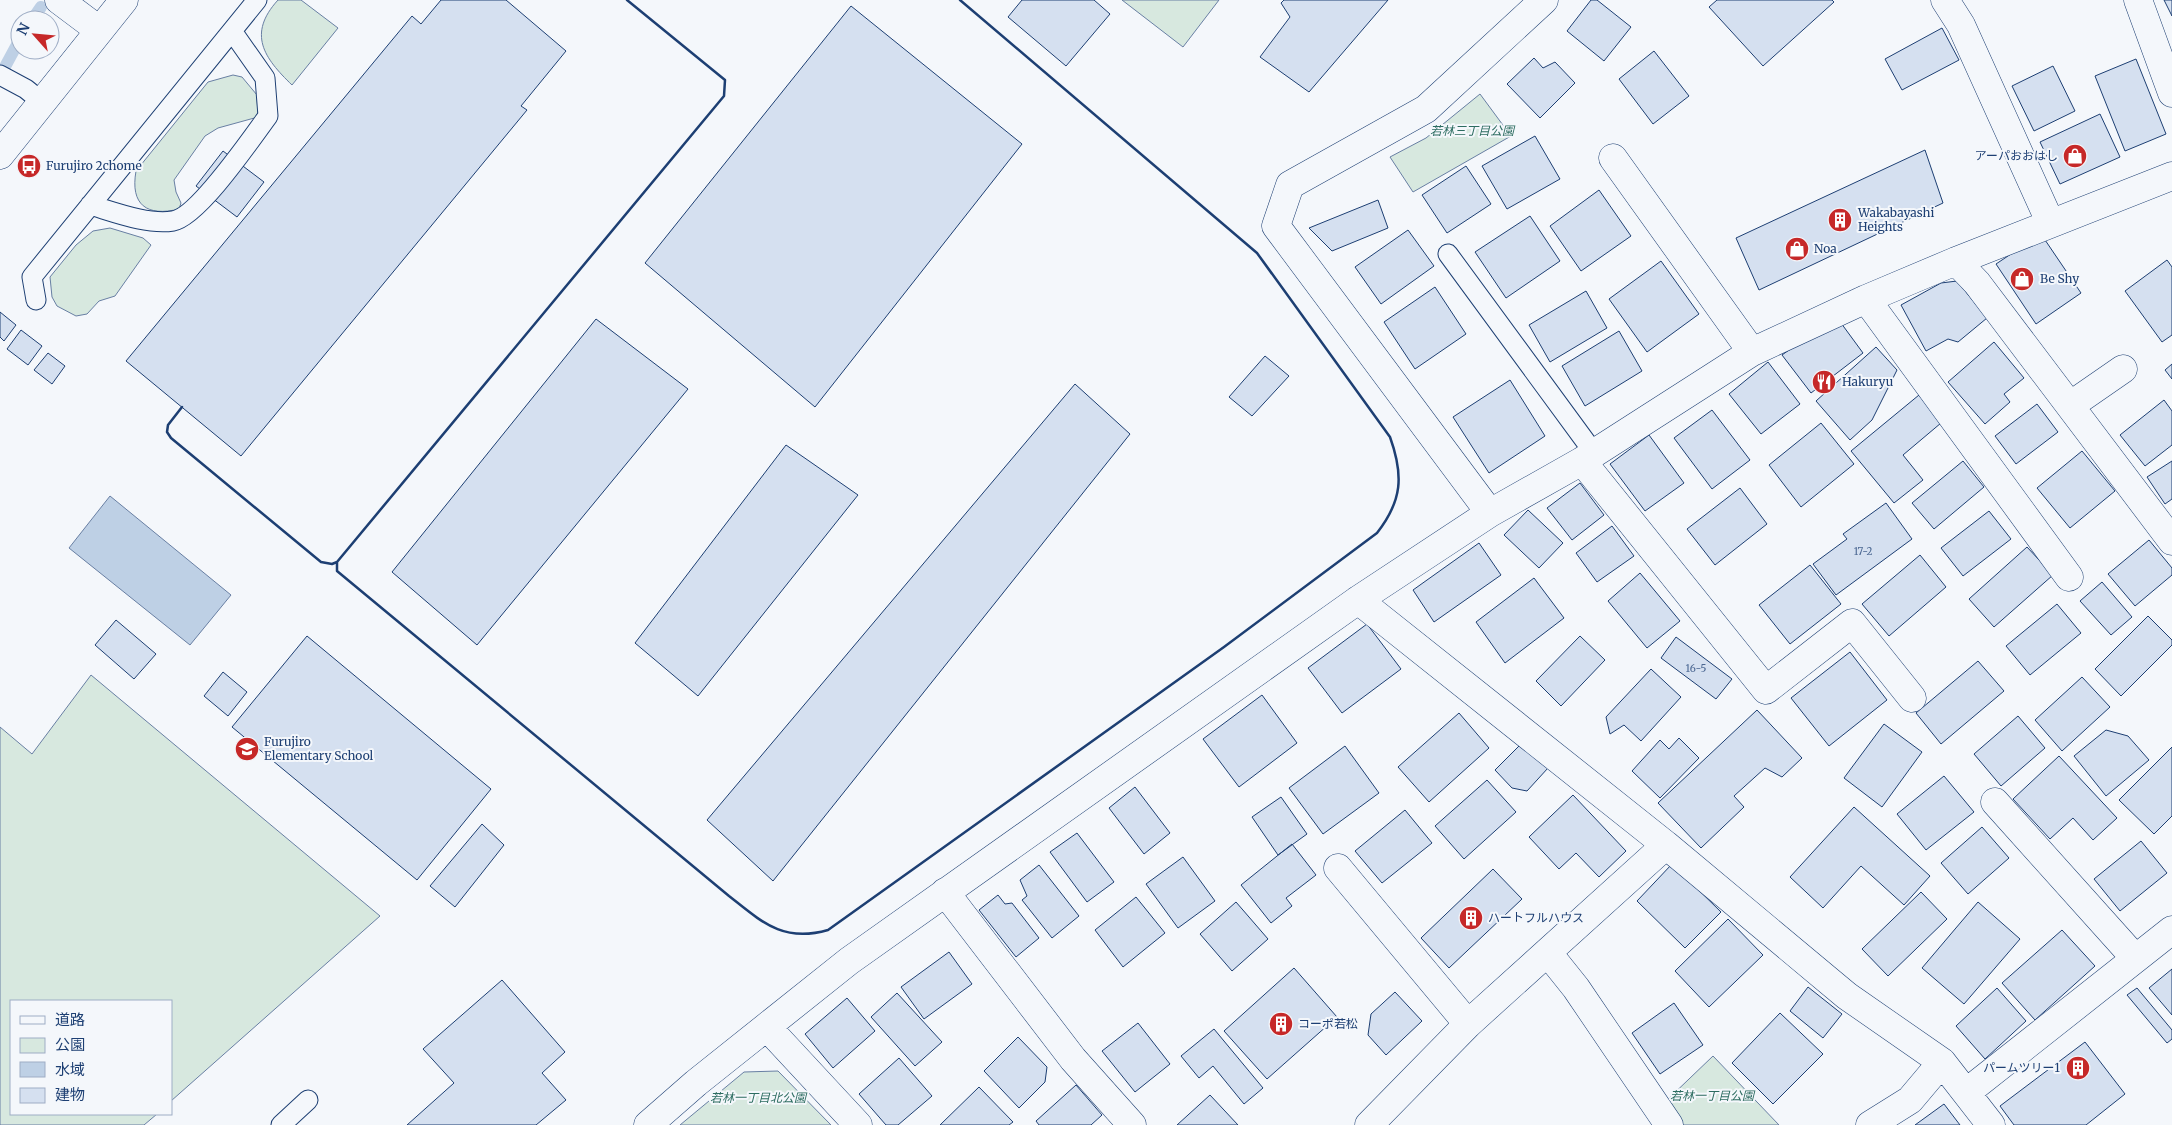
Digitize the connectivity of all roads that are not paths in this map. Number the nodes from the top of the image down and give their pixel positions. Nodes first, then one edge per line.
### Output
1 (59, 0) edge
2 (124, 0) edge
3 (257, 0) edge
4 (1544, 0) edge
5 (1945, 0) edge
6 (2138, 0) edge
7 (99, 30) junction
8 (232, 30) junction
9 (2166, 50) edge
10 (5, 77) edge
11 (2172, 93) edge
12 (42, 102) junction
13 (0, 155) edge
14 (1613, 158) dead end
15 (2172, 176) edge
16 (90, 205) junction
17 (2050, 222) junction
18 (1448, 254) dead end
19 (1956, 261) junction
20 (1866, 299) junction
21 (36, 300) dead end
22 (1752, 352) junction
23 (2123, 369) dead end
24 (2071, 406) junction
25 (1588, 457) junction
26 (1490, 513) junction
27 (2172, 541) edge
28 (2069, 577) dead end
29 (1358, 600) junction
30 (1912, 698) dead end
31 (1995, 802) dead end
32 (1666, 845) junction
33 (1338, 868) dead end
34 (944, 892) junction
35 (2172, 930) edge
36 (1548, 953) junction
37 (2135, 958) junction
38 (1468, 1024) junction
39 (767, 1027) junction
40 (1942, 1062) junction
41 (1966, 1092) junction
42 (308, 1100) dead end
43 (281, 1125) edge
44 (648, 1125) edge
45 (858, 1125) edge
46 (1132, 1125) edge
47 (1370, 1125) edge
48 (1669, 1125) edge
49 (1870, 1125) edge
50 (1991, 1125) edge

1 - 7 street
2 - 7 street
3 - 8 lane
4 - 26 street
5 - 17 street
6 - 9 street
7 - 12 street
8 - 16 lane
8 - 16 lane
9 - 11 street
10 - 12 lane
12 - 13 street
14 - 22 street
15 - 17 street
16 - 21 lane
17 - 19 street
18 - 25 lane
19 - 20 street
19 - 24 street
20 - 22 street
20 - 28 street
22 - 25 street
23 - 24 street
24 - 27 street
25 - 26 street
25 - 30 street
26 - 29 street
29 - 32 street
29 - 34 street
31 - 37 street
32 - 36 street
32 - 40 street
33 - 38 street
34 - 39 street
34 - 46 street
35 - 37 street
36 - 38 street
36 - 48 street
37 - 41 street
38 - 47 street
39 - 44 street
39 - 45 street
40 - 41 street
40 - 49 street
41 - 50 street
42 - 43 lane

